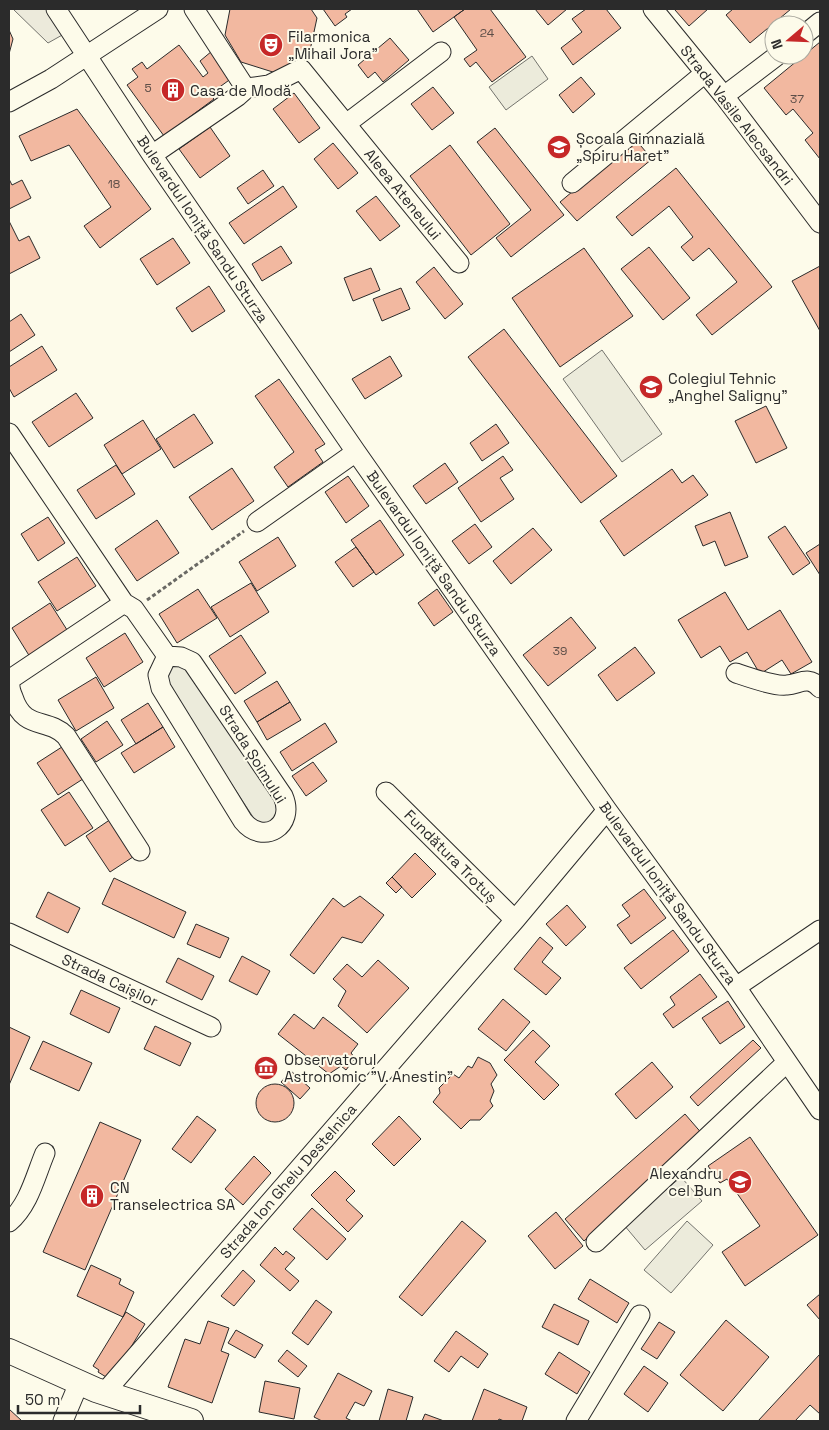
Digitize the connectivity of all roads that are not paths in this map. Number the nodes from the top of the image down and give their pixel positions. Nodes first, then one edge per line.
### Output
1 (56, 9) edge
2 (158, 9) edge
3 (194, 9) edge
4 (653, 9) edge
5 (442, 52) dead end
6 (86, 56) junction
7 (765, 65) edge
8 (705, 73) junction
9 (246, 89) junction
10 (724, 96) junction
11 (9, 102) edge
12 (346, 124) junction
13 (152, 155) junction
14 (572, 183) dead end
15 (820, 223) edge
16 (459, 264) dead end
17 (9, 433) edge
18 (356, 452) junction
19 (257, 522) road end
20 (129, 606) junction
21 (167, 656) junction
22 (736, 673) dead end
23 (820, 688) edge
24 (386, 792) dead end
25 (608, 810) junction
26 (140, 851) dead end
27 (515, 920) junction
28 (820, 930) edge
29 (9, 933) edge
30 (736, 987) junction
31 (211, 1027) dead end
32 (786, 1062) junction
33 (820, 1110) edge
34 (45, 1153) dead end
35 (9, 1222) edge
36 (596, 1242) dead end
37 (640, 1315) dead end
38 (9, 1351) edge
39 (79, 1383) junction
40 (105, 1392) junction
41 (62, 1421) edge
42 (191, 1421) edge
43 (576, 1421) edge

1 - 6 street, Bulevardul Ioniță Sandu Sturza
2 - 6 street
3 - 9 street
4 - 8 street, Strada Vasile Alecsandri
5 - 12 street
6 - 11 street
6 - 13 street, Bulevardul Ioniță Sandu Sturza
7 - 10 street
8 - 10 street, Strada Vasile Alecsandri
8 - 14 street
9 - 12 street, Aleea Ateneului
9 - 13 street, Aleea Ateneului
10 - 15 street, Strada Vasile Alecsandri
12 - 16 street, Aleea Ateneului
13 - 18 street, Bulevardul Ioniță Sandu Sturza
17 - 20 street
18 - 19 street
18 - 25 street, Bulevardul Ioniță Sandu Sturza
20 - 21 street
20 - 26 street
21 - 21 street, Strada Șoimului
22 - 23 street
24 - 27 street, Fundătura Trotuș
25 - 27 street, Strada Ion Ghelu Destelnica
25 - 30 street, Bulevardul Ioniță Sandu Sturza
27 - 40 street, Strada Ion Ghelu Destelnica
28 - 30 street
29 - 31 street, Strada Caișilor
30 - 32 street, Bulevardul Ioniță Sandu Sturza
32 - 33 street, Bulevardul Ioniță Sandu Sturza
32 - 36 street
34 - 35 street
37 - 43 street
38 - 39 main road
39 - 40 main road
39 - 41 street
40 - 42 main road

